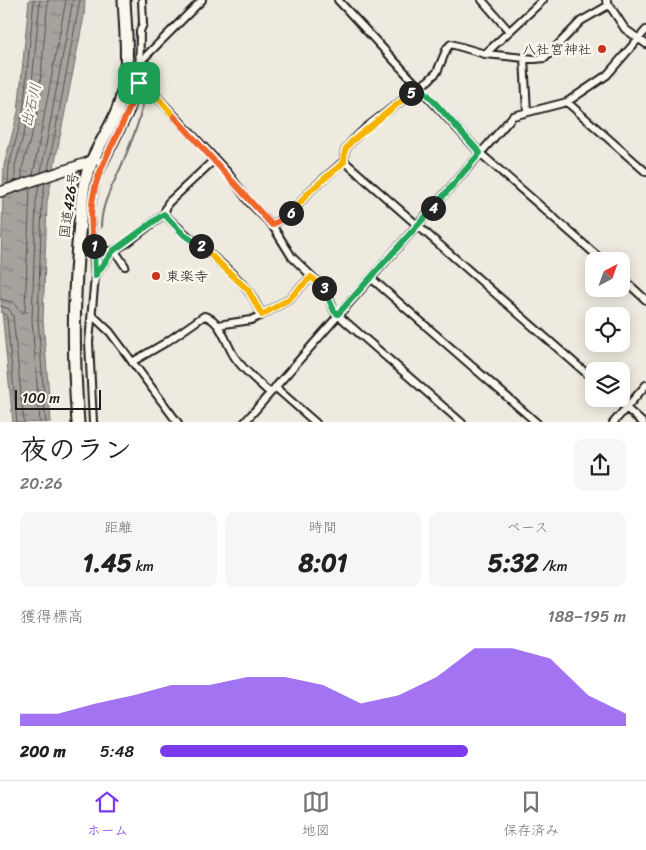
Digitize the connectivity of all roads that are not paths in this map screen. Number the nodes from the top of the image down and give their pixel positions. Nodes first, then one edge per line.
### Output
1 (124, 0) edge
2 (142, 0) edge
3 (202, 0) edge
4 (338, 0) edge
5 (482, 0) edge
6 (543, 0) edge
7 (607, 3) edge
8 (646, 30) edge
9 (509, 31) junction
10 (639, 38) junction
11 (646, 44) edge
12 (485, 54) junction
13 (524, 58) junction
14 (140, 62) junction
15 (139, 83) junction
16 (420, 86) junction
17 (567, 102) junction
18 (528, 112) junction
19 (480, 153) junction
20 (215, 159) junction
21 (92, 161) junction
22 (105, 161) junction
23 (344, 162) junction
24 (646, 172) edge
25 (0, 192) edge
26 (164, 214) junction
27 (272, 225) junction
28 (417, 225) junction
29 (94, 246) junction
30 (114, 251) junction
31 (593, 252) edge
32 (125, 266) dead end
33 (95, 276) junction
34 (311, 277) junction
35 (371, 278) junction
36 (630, 285) edge
37 (646, 300) edge
38 (92, 315) junction
39 (262, 315) junction
40 (338, 315) junction
41 (218, 325) junction
42 (132, 362) junction
43 (585, 372) edge
44 (646, 386) edge
45 (272, 390) junction
46 (626, 408) junction
47 (78, 422) edge
48 (93, 422) edge
49 (178, 422) edge
50 (244, 422) edge
51 (316, 422) edge
52 (462, 422) edge
53 (537, 422) edge
54 (613, 422) edge
55 (643, 422) edge

1 - 21 highway, 国道426号
2 - 14 street
3 - 14 street
4 - 16 street
5 - 9 street
6 - 9 street
7 - 10 street
7 - 13 street
8 - 10 street
9 - 12 street
10 - 11 street
10 - 17 street
12 - 13 street
12 - 16 street
13 - 18 street
14 - 15 street
15 - 20 street
15 - 22 street
16 - 19 street
16 - 23 street
17 - 18 street
17 - 24 street
18 - 19 street
19 - 28 street
19 - 31 street
20 - 26 street
20 - 27 street
21 - 22 street
21 - 25 main road
21 - 47 highway, 国道426号
22 - 29 street
23 - 27 street
23 - 28 street
26 - 30 street
26 - 39 street
27 - 34 street
28 - 35 street
28 - 43 street
29 - 30 street
29 - 33 street
30 - 32 street
30 - 33 street
33 - 38 street
34 - 39 street
34 - 40 street
35 - 40 street
35 - 53 street
36 - 37 street
38 - 42 street
38 - 48 street
39 - 41 street
40 - 45 street
40 - 52 street
41 - 42 street
41 - 45 street
42 - 49 street
44 - 46 street
45 - 50 street
45 - 51 street
46 - 54 street
46 - 55 street

